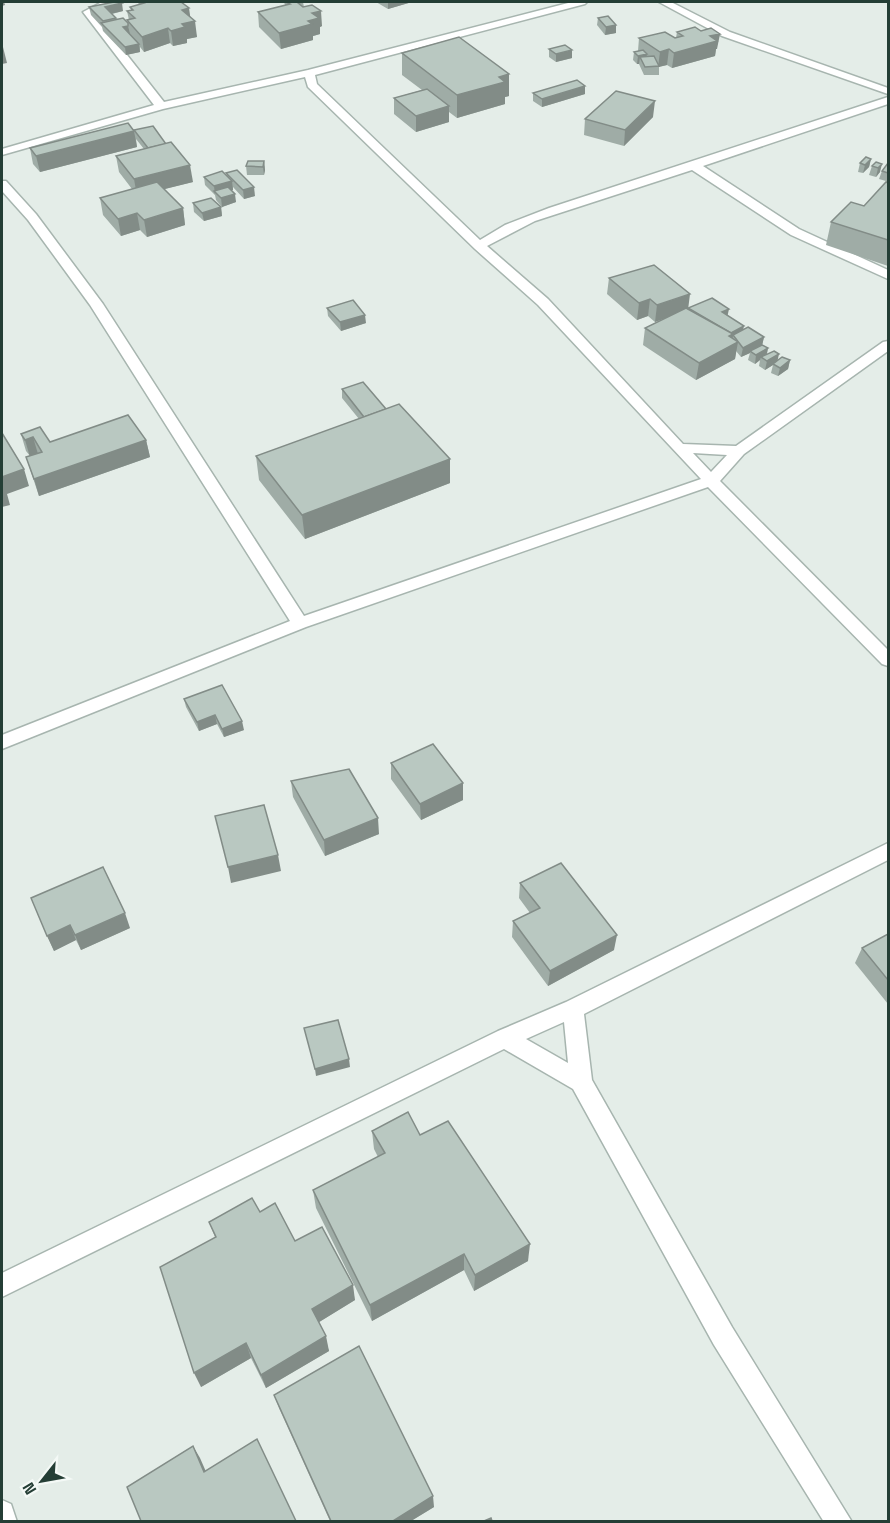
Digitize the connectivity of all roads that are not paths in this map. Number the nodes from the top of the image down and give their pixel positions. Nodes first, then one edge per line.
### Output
1 (79, 2) edge
2 (109, 2) edge
3 (582, 2) edge
4 (664, 2) edge
5 (87, 12) junction
6 (309, 73) junction
7 (888, 90) edge
8 (888, 100) edge
9 (160, 106) junction
10 (2, 152) edge
11 (694, 166) junction
12 (2, 184) edge
13 (479, 246) junction
14 (888, 274) edge
15 (888, 345) edge
16 (680, 448) junction
17 (739, 451) junction
18 (712, 480) junction
19 (300, 623) junction
20 (888, 660) edge
21 (2, 742) edge
22 (888, 851) edge
23 (573, 1009) junction
24 (505, 1038) junction
25 (582, 1082) junction
26 (2, 1285) edge
27 (2, 1513) edge
28 (4, 1521) edge
29 (839, 1521) edge

1 - 5 street
2 - 5 street
3 - 6 street
4 - 7 street
5 - 9 street
6 - 9 street
6 - 13 street
8 - 11 street
9 - 10 street
11 - 13 street
11 - 14 street
12 - 19 street
13 - 16 street
15 - 17 street
16 - 17 street
16 - 18 street
17 - 18 street
18 - 19 street
18 - 20 street
19 - 21 street
22 - 23 street
23 - 24 street
23 - 25 street
24 - 25 street
24 - 26 street
25 - 29 street
27 - 28 street

